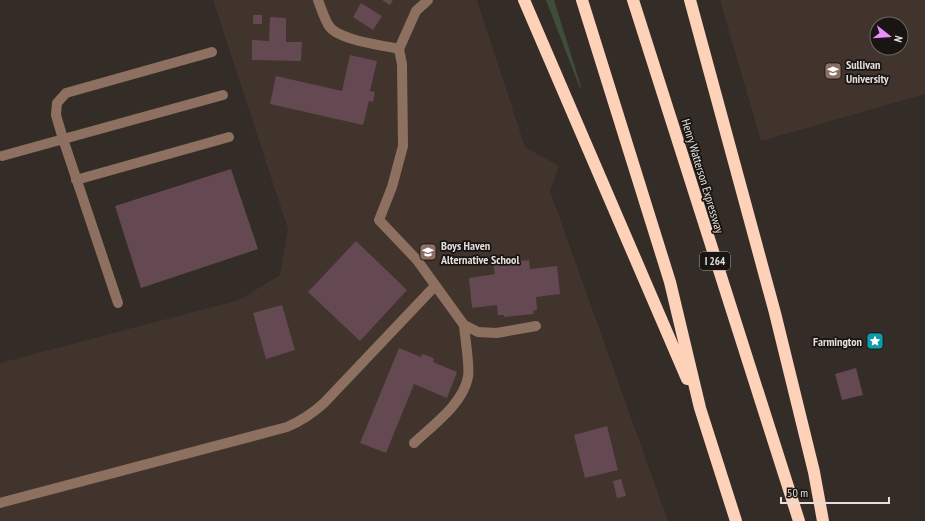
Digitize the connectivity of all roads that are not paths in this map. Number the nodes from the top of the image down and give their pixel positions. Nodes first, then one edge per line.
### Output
1 (318, 0) edge
2 (428, 0) edge
3 (524, 0) edge
4 (582, 0) edge
5 (633, 0) edge
6 (690, 0) edge
7 (398, 49) junction
8 (212, 52) dead end
9 (223, 95) dead end
10 (229, 138) dead end
11 (63, 139) junction
12 (1, 155) edge
13 (76, 180) junction
14 (435, 286) junction
15 (118, 303) dead end
16 (464, 325) junction
17 (536, 326) dead end
18 (700, 408) junction
19 (414, 443) dead end
20 (0, 503) edge
21 (736, 521) edge
22 (799, 521) edge
23 (823, 521) edge

1 - 7 lane
2 - 7 lane
3 - 18 highway
4 - 18 highway
5 - 22 highway, Henry Watterson Expressway / I 264
6 - 23 highway
7 - 14 lane
8 - 11 lane
9 - 11 lane
10 - 13 lane
11 - 12 lane
11 - 13 lane
13 - 15 lane
14 - 16 lane
14 - 20 lane
16 - 17 lane
16 - 19 lane
18 - 21 highway

